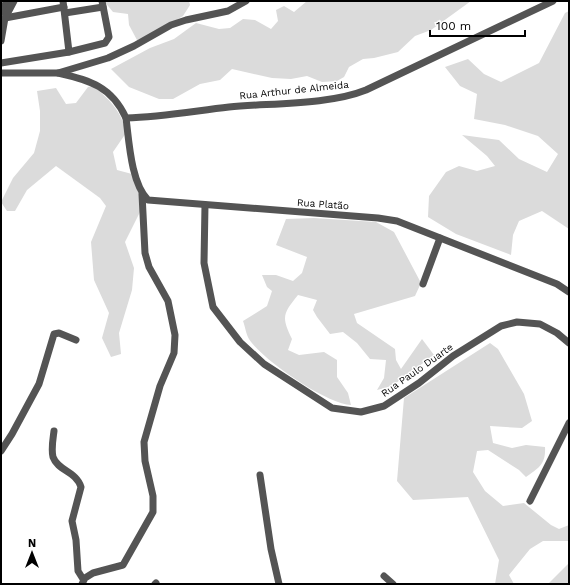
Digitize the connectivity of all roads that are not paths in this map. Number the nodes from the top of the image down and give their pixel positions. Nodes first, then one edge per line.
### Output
1 (7, 1) edge
2 (14, 1) edge
3 (246, 1) edge
4 (553, 1) edge
5 (103, 4) edge
6 (64, 7) edge
7 (3, 15) edge
8 (1, 41) edge
9 (69, 52) junction
10 (1, 63) edge
11 (1, 73) edge
12 (58, 73) junction
13 (126, 118) junction
14 (142, 194) junction
15 (205, 206) junction
16 (440, 238) junction
17 (423, 284) dead end
18 (569, 292) edge
19 (76, 340) dead end
20 (569, 343) edge
21 (569, 423) edge
22 (54, 431) dead end
23 (1, 451) edge
24 (260, 475) dead end
25 (530, 501) dead end
26 (384, 576) dead end
27 (83, 582) edge
28 (279, 584) edge
29 (393, 584) edge

1 - 7 street
2 - 7 street
3 - 12 street
4 - 13 street, Rua Arthur de Almeida
5 - 6 street
5 - 9 street
6 - 7 street
6 - 9 street
7 - 8 street
9 - 10 street
11 - 12 street
12 - 13 street
13 - 14 street
14 - 15 street, Rua Platão
14 - 27 street
15 - 16 street, Rua Platão
15 - 20 street, Rua Paulo Duarte
16 - 17 street
16 - 18 street, Rua Platão
19 - 23 street
21 - 25 street
22 - 27 street
24 - 28 street
26 - 29 street

